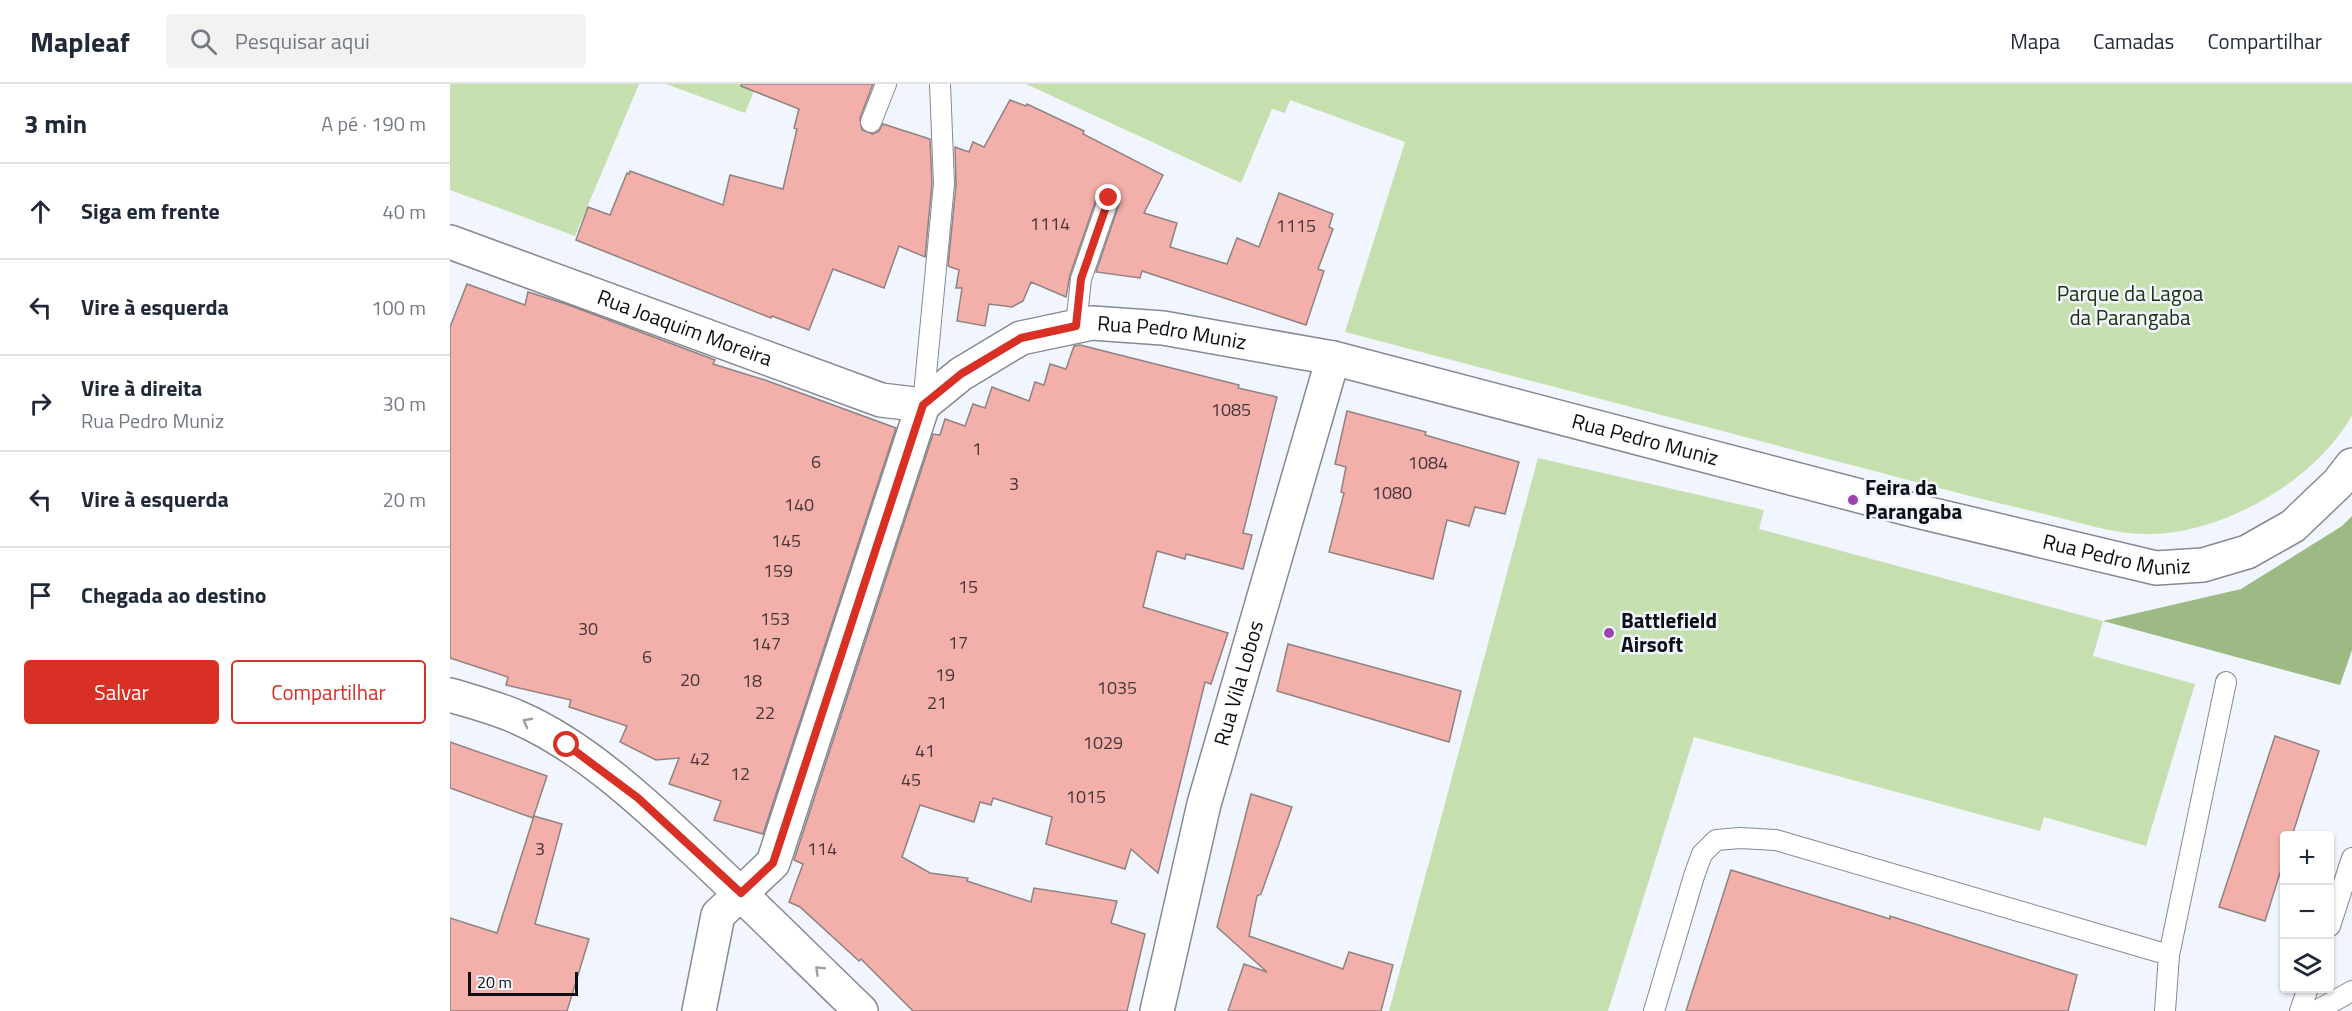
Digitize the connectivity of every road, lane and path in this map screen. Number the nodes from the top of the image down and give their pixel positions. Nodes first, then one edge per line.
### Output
1 (886, 84) edge
2 (940, 84) edge
3 (871, 122) dead end
4 (1109, 198) dead end
5 (450, 242) edge
6 (1076, 326) junction
7 (1333, 358) junction
8 (923, 405) junction
9 (2352, 465) edge
10 (2226, 682) dead end
11 (450, 695) edge
12 (2352, 858) edge
13 (741, 893) junction
14 (2334, 914) edge
15 (2169, 955) junction
16 (2352, 991) edge
17 (2306, 993) edge
18 (699, 1011) edge
19 (861, 1011) edge
20 (1157, 1011) edge
21 (1654, 1011) edge
22 (2165, 1011) edge
23 (2300, 1011) edge
24 (2316, 1011) edge

1 - 3 lane
2 - 8 lane
4 - 6 lane
5 - 8 street, Rua Joaquim Moreira
6 - 7 street, Rua Pedro Muniz
6 - 8 street, Rua Pedro Muniz
7 - 9 street, Rua Pedro Muniz
7 - 20 street, Rua Vila Lobos
8 - 13 street
10 - 15 lane
13 -> 11 street
12 - 14 lane
13 - 18 street
19 -> 13 street
15 - 21 lane
15 - 22 lane
16 - 24 lane
17 - 23 lane

